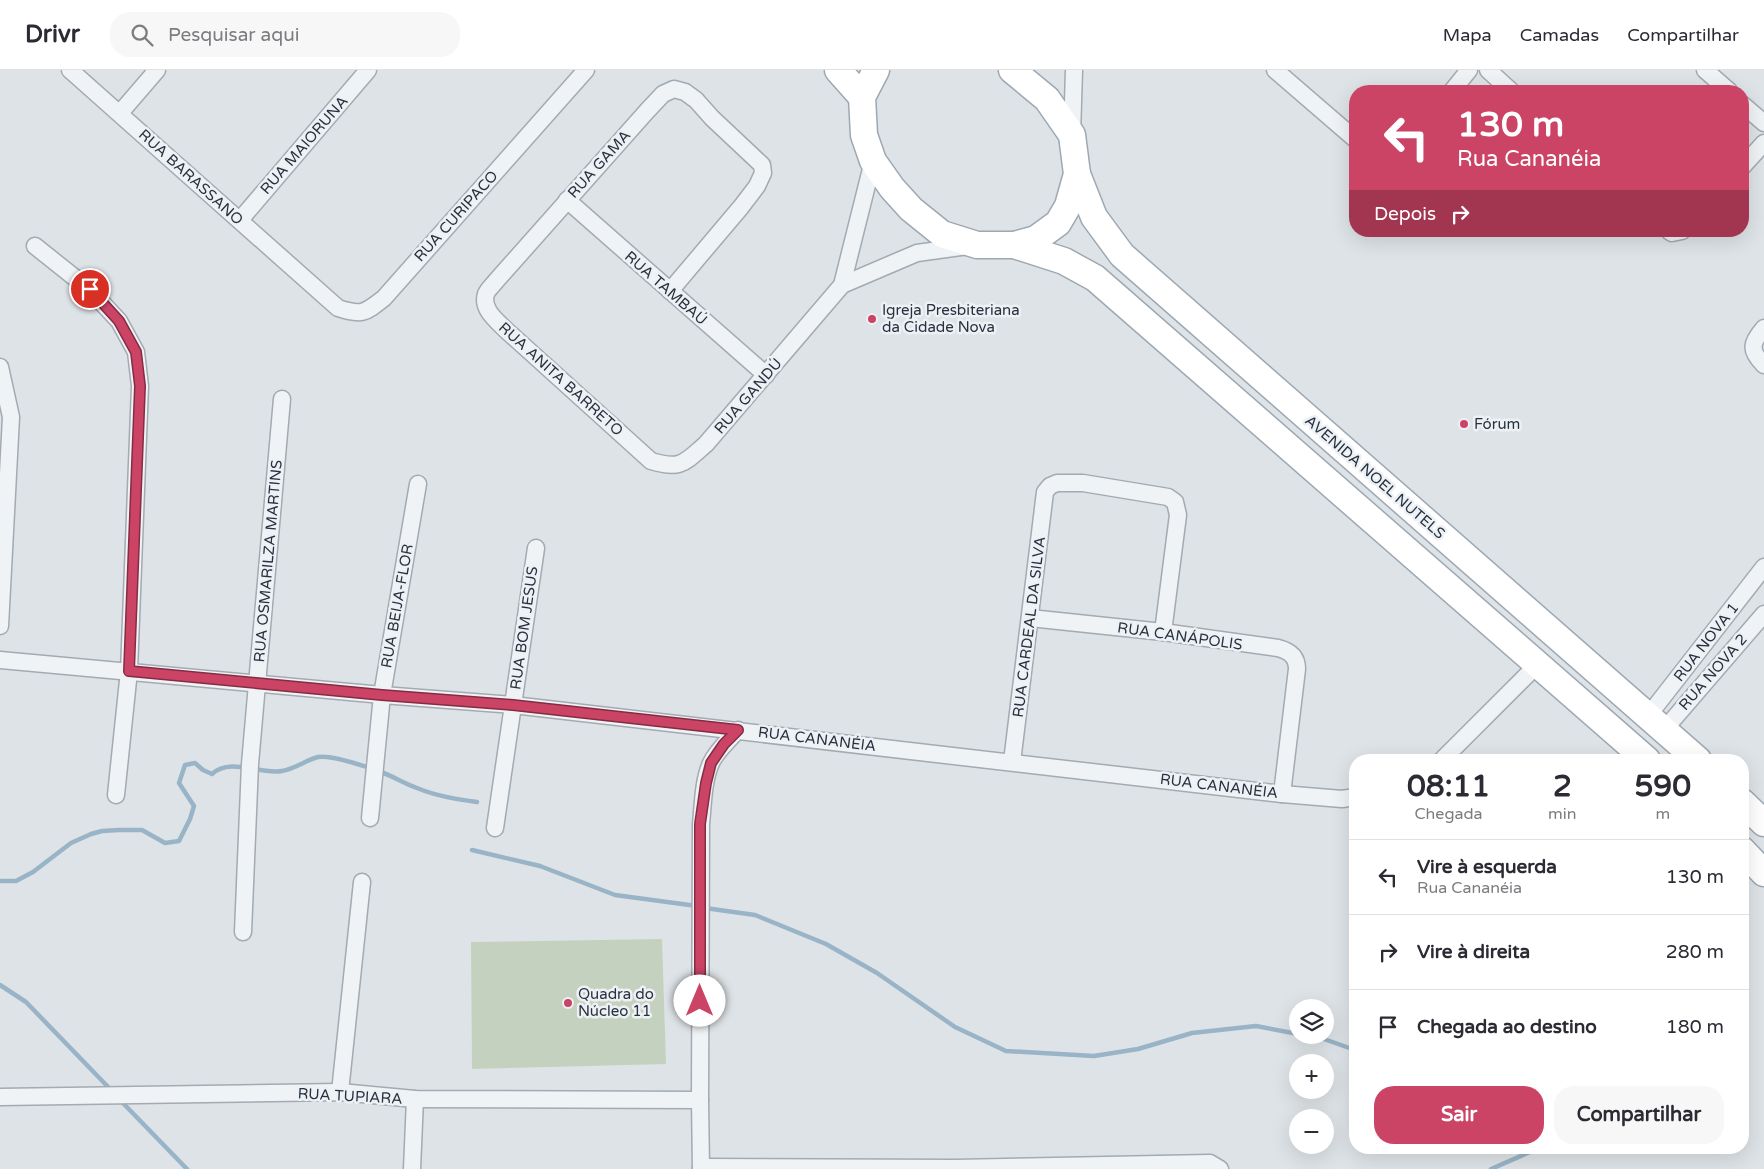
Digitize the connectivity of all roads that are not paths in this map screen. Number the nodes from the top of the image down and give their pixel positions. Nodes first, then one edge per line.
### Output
1 (70, 70) edge
2 (156, 70) edge
3 (368, 70) edge
4 (586, 70) edge
5 (838, 70) edge
6 (876, 70) edge
7 (1012, 70) edge
8 (1074, 70) edge
9 (1275, 70) edge
10 (1469, 70) edge
11 (1488, 70) edge
12 (1705, 70) edge
13 (1457, 85) edge
14 (1504, 85) edge
15 (1722, 85) edge
16 (862, 98) junction
17 (1749, 110) edge
18 (120, 113) junction
19 (1764, 123) edge
20 (1349, 134) edge
21 (1072, 135) junction
22 (1764, 143) edge
23 (1749, 159) edge
24 (873, 161) junction
25 (1077, 174) junction
26 (567, 200) junction
27 (240, 220) junction
28 (977, 245) junction
29 (35, 246) dead end
30 (1014, 246) junction
31 (496, 281) joint
32 (312, 285) joint
33 (842, 285) junction
34 (670, 291) junction
35 (1764, 328) edge
36 (1764, 365) edge
37 (0, 367) edge
38 (766, 375) junction
39 (282, 399) dead end
40 (6, 418) edge
41 (637, 448) joint
42 (418, 484) dead end
43 (536, 548) dead end
44 (1764, 567) edge
45 (1764, 614) edge
46 (1030, 618) junction
47 (0, 626) edge
48 (1163, 632) junction
49 (0, 660) edge
50 (1537, 665) junction
51 (129, 671) junction
52 (256, 684) junction
53 (382, 695) junction
54 (513, 705) junction
55 (1656, 723) junction
56 (738, 730) junction
57 (1448, 754) edge
58 (1641, 754) edge
59 (1691, 754) edge
60 (1012, 762) junction
61 (1282, 794) junction
62 (116, 796) dead end
63 (1349, 797) edge
64 (1749, 809) edge
65 (370, 818) dead end
66 (1764, 823) edge
67 (495, 828) dead end
68 (1749, 857) edge
69 (1764, 873) edge
70 (362, 882) dead end
71 (243, 932) dead end
72 (340, 1092) junction
73 (0, 1097) edge
74 (415, 1099) junction
75 (700, 1100) junction
76 (1215, 1166) edge
77 (701, 1168) edge
78 (412, 1169) edge
79 (955, 1169) edge

1 - 18 street, RUA BARASSANO
2 - 18 street
3 - 27 street, RUA MAIORUNA
4 - 32 street, RUA CURIPACO
5 - 16 main road
6 - 16 main road
7 - 21 main road
8 - 21 street
9 - 20 street
10 - 13 street
11 - 14 street
12 - 15 street
16 - 24 main road
17 - 19 street
18 - 27 street, RUA BARASSANO
21 - 25 main road
22 - 23 street
24 - 28 main road
24 - 33 street, RUA GANDÚ
25 - 30 main road
25 - 55 main road, AVENIDA NOEL NUTELS
26 - 31 street, RUA GAMA
26 - 34 street, RUA TAMBAÚ
26 - 34 street, RUA GAMA
27 - 32 street, RUA BARASSANO
28 - 30 main road
28 - 33 street, RUA GANDÚ
29 - 51 street
30 - 50 main road
31 - 41 street, RUA ANITA BARRETO
33 - 38 street, RUA GANDÚ
34 - 38 street, RUA TAMBAÚ
35 - 36 street
37 - 40 street
38 - 41 street, RUA GANDÚ
39 - 52 street, RUA OSMARILZA MARTINS
40 - 47 street
42 - 53 street, RUA BEIJA-FLOR
43 - 54 street, RUA BOM JESUS
44 - 55 street, RUA NOVA 1
45 - 55 street, RUA NOVA 2
46 - 48 street, RUA CANÁPOLIS
46 - 48 street, RUA CARDEAL DA SILVA
46 - 60 street, RUA CARDEAL DA SILVA
48 - 61 street, RUA CANÁPOLIS
49 - 51 street, RUA CANANÉIA
50 - 57 street
50 - 58 main road
51 - 52 street, RUA CANANÉIA
51 - 62 street
52 - 53 street, RUA CANANÉIA
52 - 71 street, RUA OSMARILZA MARTINS
53 - 54 street, RUA CANANÉIA
53 - 65 street, RUA BEIJA-FLOR
54 - 56 street, RUA CANANÉIA
54 - 67 street, RUA BOM JESUS
55 - 59 main road, AVENIDA NOEL NUTELS
56 - 60 street, RUA CANANÉIA
56 - 75 street
60 - 61 street, RUA CANANÉIA
61 - 63 street, RUA CANANÉIA
64 - 66 main road
68 - 69 main road
70 - 72 street
72 - 73 street, RUA TUPIARA
72 - 74 street, RUA TUPIARA
74 - 75 street, RUA TUPIARA
74 - 78 street
75 - 77 street
76 - 79 street
77 - 79 street

